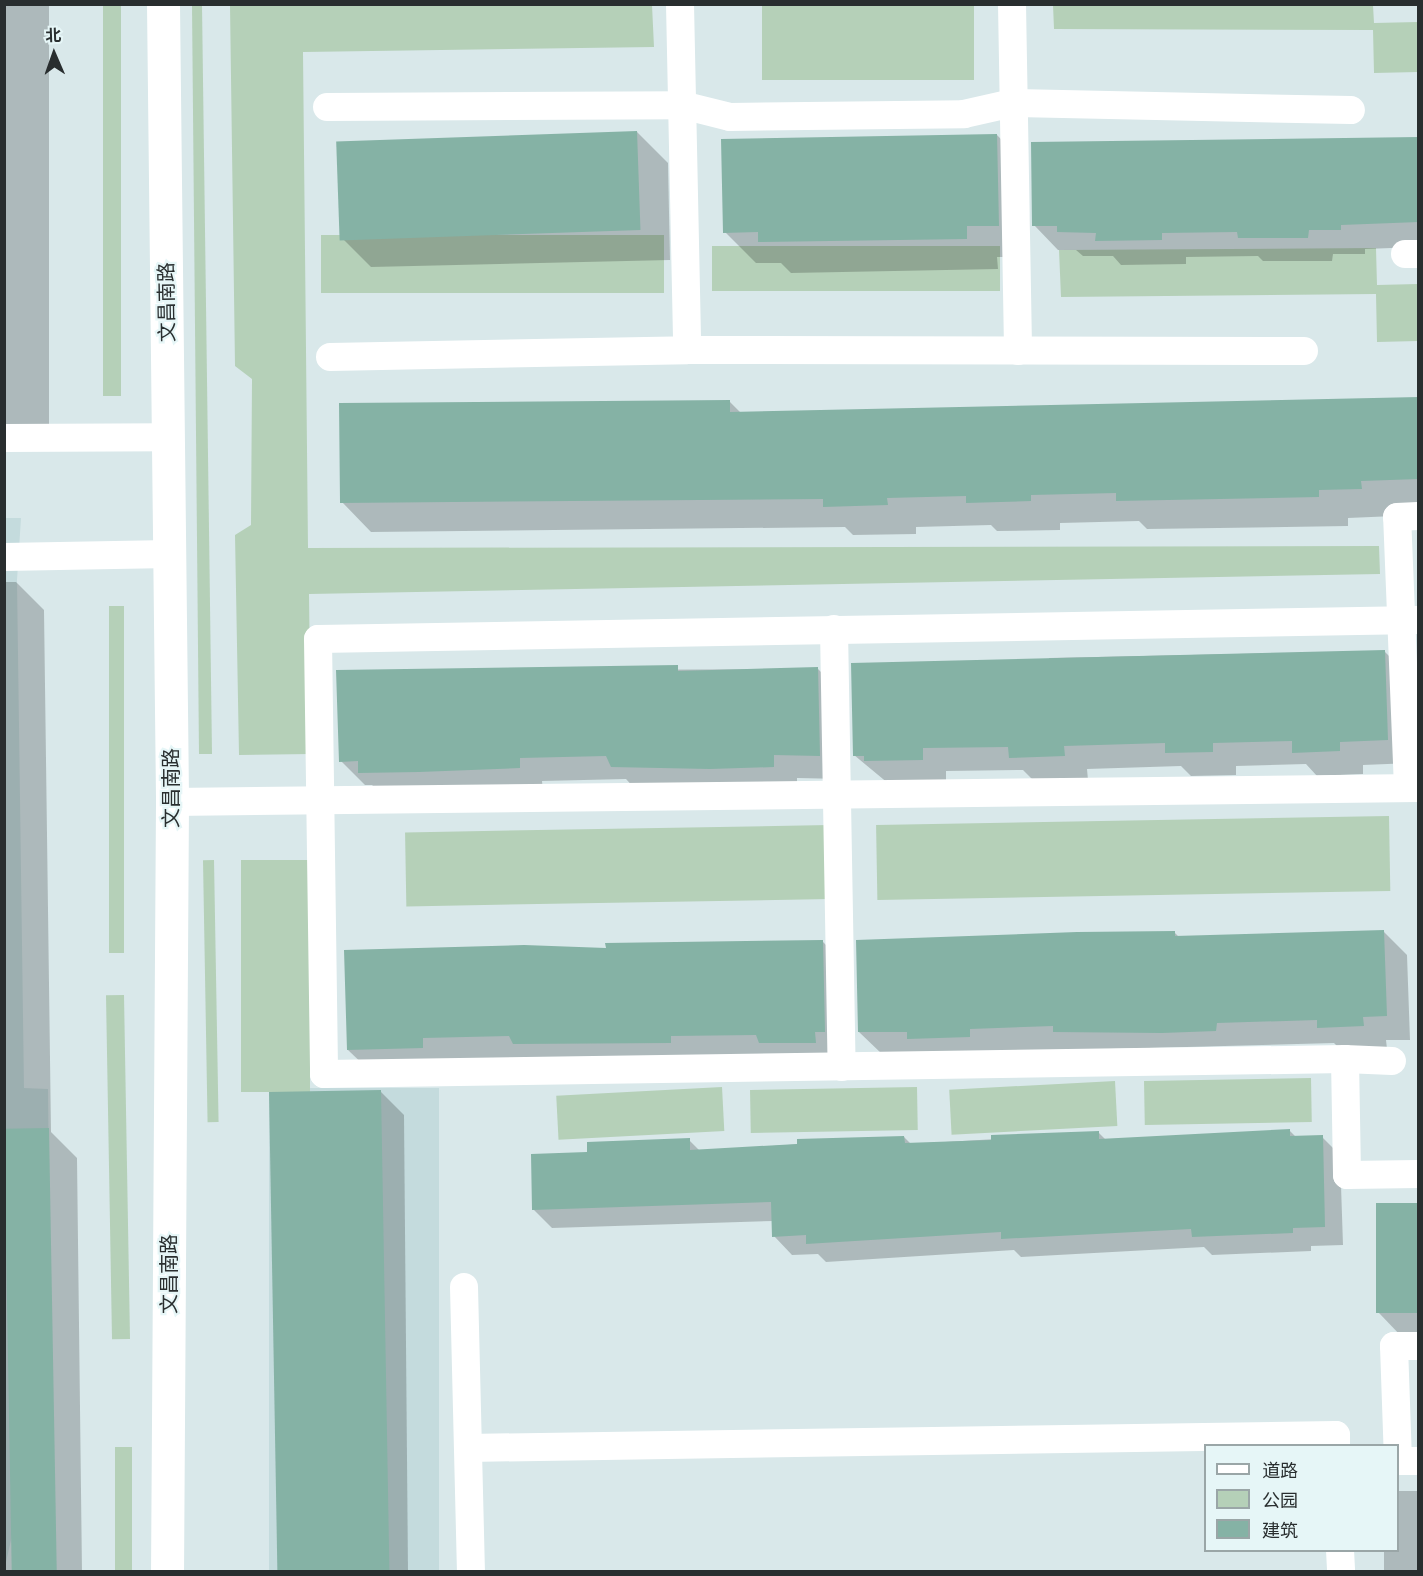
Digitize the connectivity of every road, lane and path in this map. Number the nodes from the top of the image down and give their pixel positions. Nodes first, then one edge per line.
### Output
1 (163, 4) edge
2 (680, 4) edge
3 (1012, 4) edge
4 (1014, 103) junction
5 (682, 105) junction
6 (327, 107) dead end
7 (1351, 110) dead end
8 (687, 350) junction
9 (1018, 351) junction
10 (1304, 351) dead end
11 (330, 357) dead end
12 (168, 437) junction
13 (4, 438) edge
14 (1419, 516) edge
15 (170, 554) junction
16 (4, 557) edge
17 (1409, 620) edge
18 (834, 629) junction
19 (1414, 788) edge
20 (838, 794) junction
21 (320, 800) junction
22 (172, 802) junction
23 (1345, 1059) junction
24 (1392, 1061) dead end
25 (842, 1067) junction
26 (1419, 1174) edge
27 (464, 1287) dead end
28 (1419, 1346) edge
29 (1336, 1444) edge
30 (1397, 1444) edge
31 (468, 1448) junction
32 (1399, 1461) edge
33 (1419, 1461) edge
34 (1340, 1552) edge
35 (167, 1572) edge
36 (471, 1572) edge
37 (1341, 1572) edge

1 - 12 street, 文昌南路
2 - 5 lane
3 - 4 lane
4 - 5 lane
4 - 7 lane
4 - 9 lane
5 - 6 lane
5 - 8 lane
8 - 9 lane
8 - 11 lane
9 - 10 lane
12 - 13 lane
12 - 15 street, 文昌南路
14 - 17 lane
15 - 16 lane
15 - 22 street, 文昌南路
17 - 18 lane
17 - 19 lane
18 - 20 lane
18 - 21 lane
19 - 20 lane
20 - 21 lane
20 - 25 lane
21 - 22 lane
21 - 25 lane
22 - 35 street, 文昌南路
23 - 24 lane
23 - 25 lane
23 - 26 lane
27 - 31 lane
28 - 30 lane
29 - 31 lane
31 - 36 lane
32 - 33 lane
34 - 37 lane

